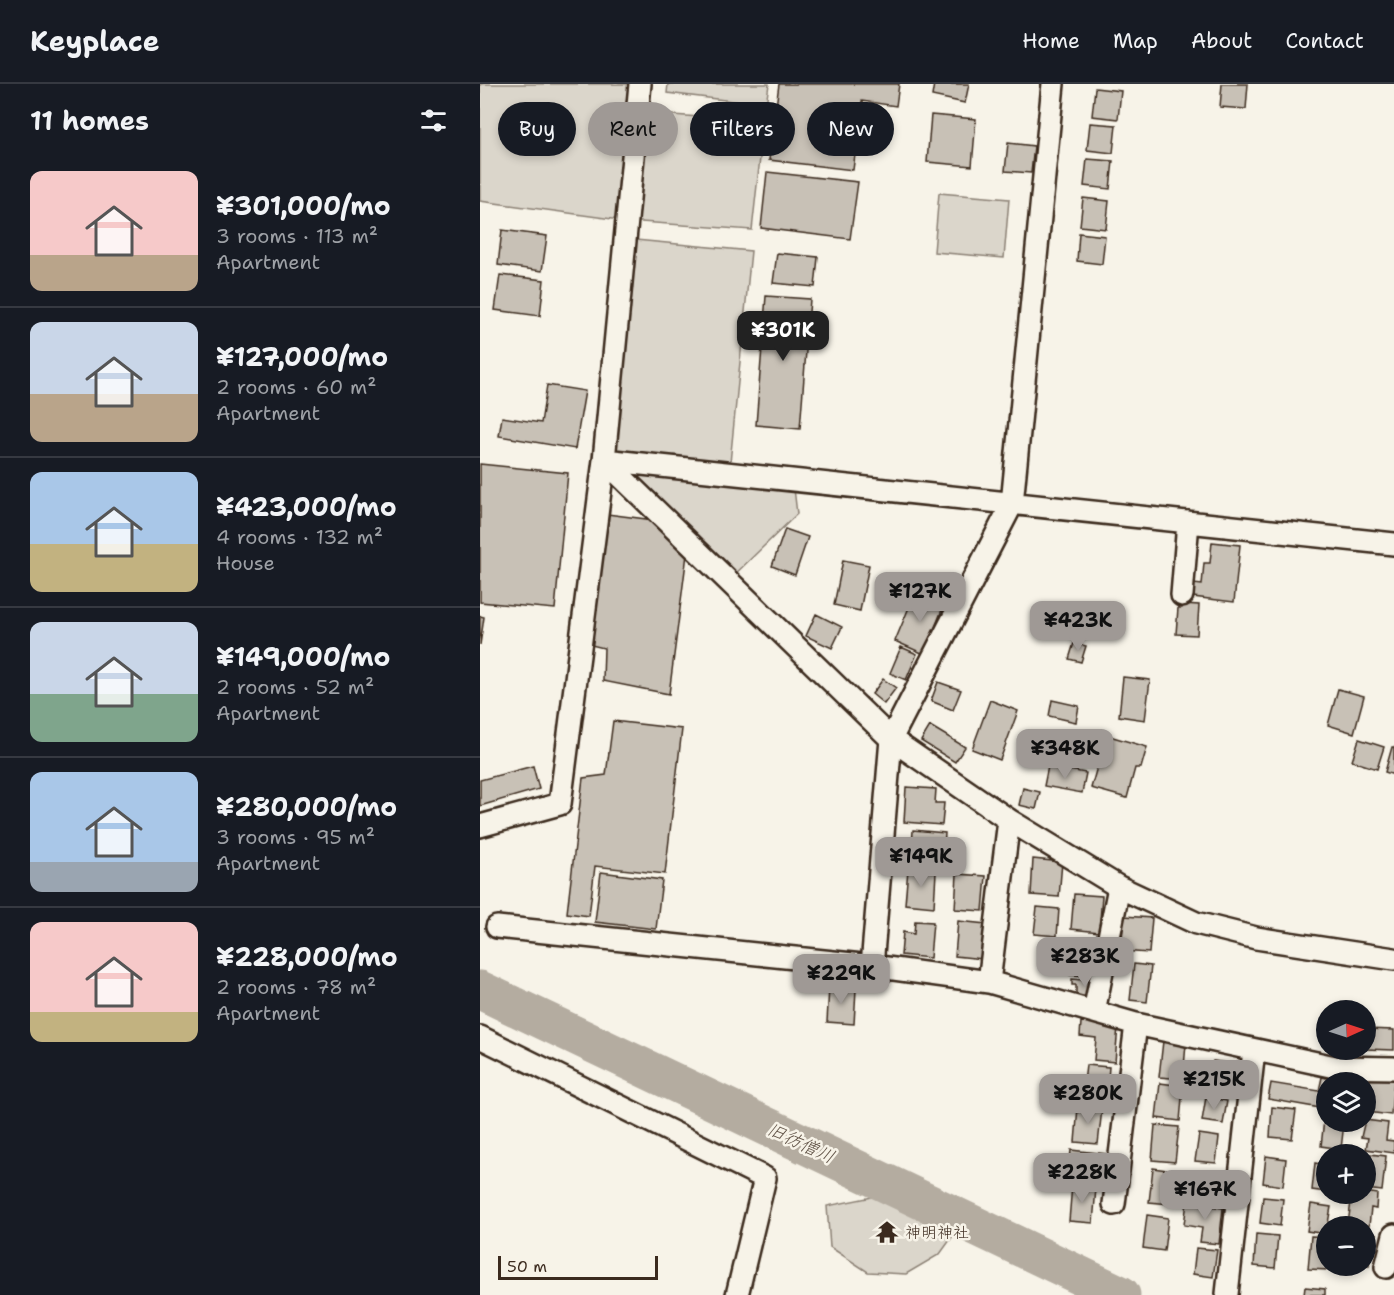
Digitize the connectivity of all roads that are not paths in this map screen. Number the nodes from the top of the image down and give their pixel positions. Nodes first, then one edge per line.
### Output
1 (640, 84) edge
2 (1053, 84) edge
3 (603, 460) junction
4 (1012, 504) junction
5 (1188, 522) junction
6 (1394, 544) edge
7 (1182, 595) dead end
8 (891, 739) junction
9 (1009, 820) junction
10 (480, 826) edge
11 (1119, 887) junction
12 (497, 927) dead end
13 (1394, 959) edge
14 (872, 966) junction
15 (989, 982) junction
16 (1094, 1012) junction
17 (1136, 1024) junction
18 (480, 1037) edge
19 (1254, 1050) junction
20 (1394, 1068) edge
21 (1114, 1204) dead end
22 (1394, 1235) edge
23 (1386, 1268) dead end
24 (1227, 1294) edge
25 (737, 1295) edge

1 - 3 street
2 - 4 street
3 - 4 street
3 - 8 street
3 - 10 street
4 - 5 street
4 - 8 street
5 - 6 street
5 - 7 street
8 - 9 street
8 - 14 street
9 - 11 street
9 - 15 street
11 - 13 street
11 - 16 street
12 - 14 street
14 - 15 street
15 - 16 street
16 - 17 street
17 - 19 street
17 - 21 street
18 - 25 street
19 - 20 street
19 - 24 street
22 - 23 street

